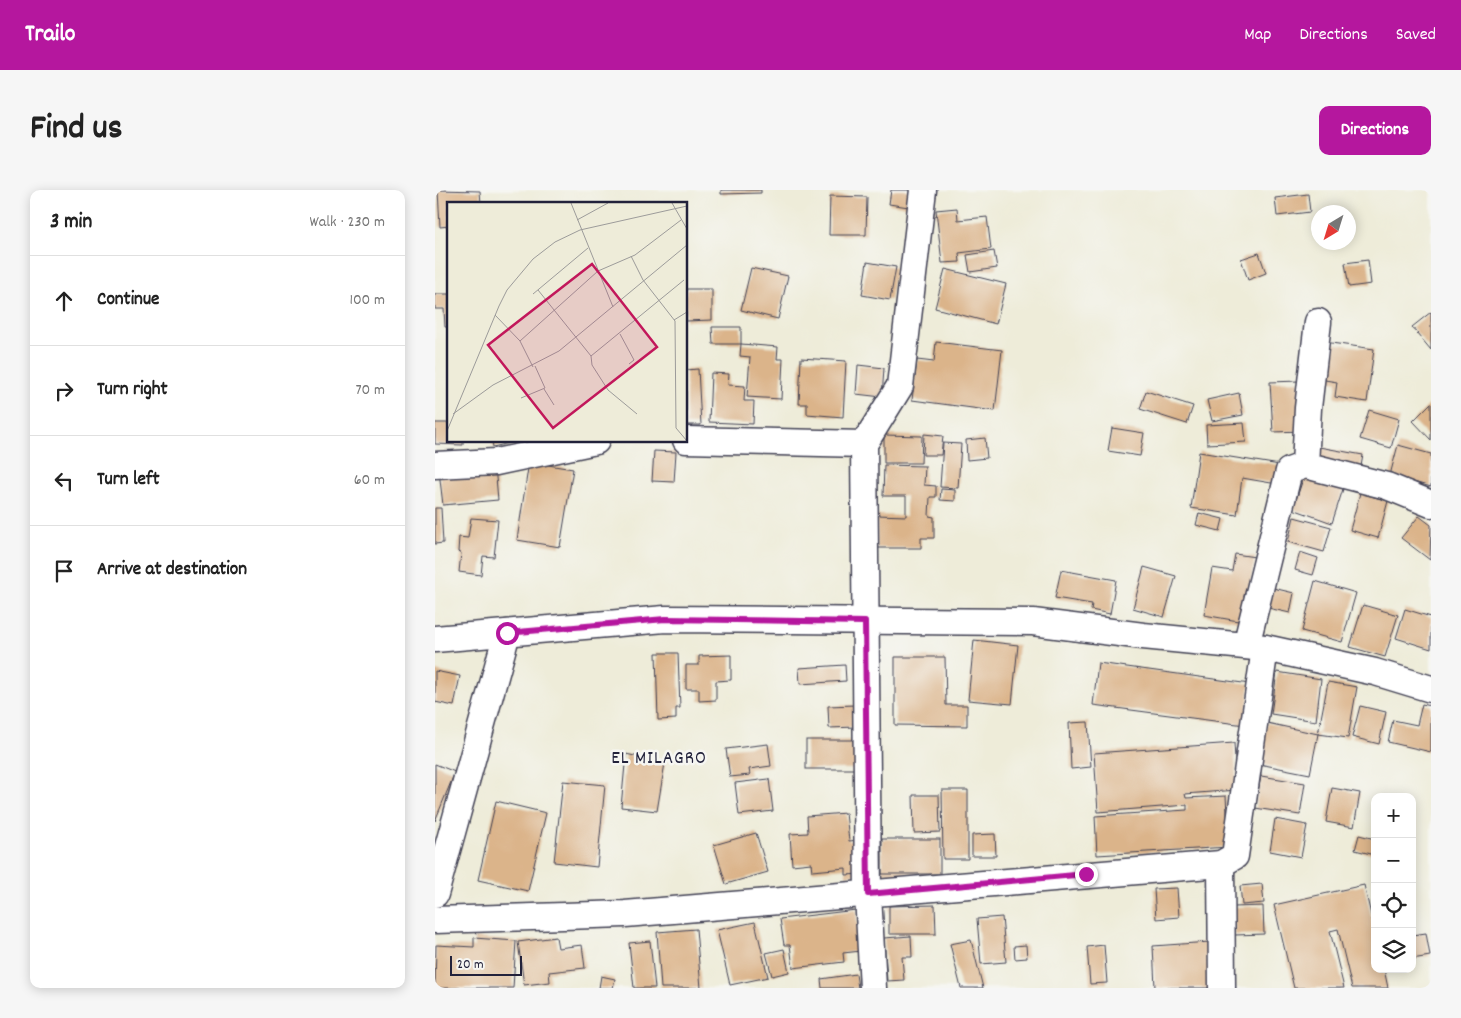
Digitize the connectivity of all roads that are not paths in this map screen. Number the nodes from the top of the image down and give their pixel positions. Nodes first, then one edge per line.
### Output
1 (923, 190) edge
2 (1318, 322) dead end
3 (687, 440) edge
4 (592, 442) edge
5 (864, 444) junction
6 (435, 464) edge
7 (1305, 465) junction
8 (1431, 504) edge
9 (865, 622) junction
10 (507, 633) junction
11 (435, 639) edge
12 (1256, 647) junction
13 (1431, 689) edge
14 (1221, 864) junction
15 (435, 894) edge
16 (868, 894) junction
17 (435, 920) edge
18 (873, 988) edge
19 (1222, 988) edge

1 - 5 street
2 - 7 street
3 - 5 street
4 - 6 street
5 - 9 street
7 - 8 street
7 - 12 street
9 - 10 street
9 - 12 street
9 - 16 street
10 - 11 street
10 - 15 street
12 - 13 street
12 - 14 street
14 - 16 street
14 - 19 street
16 - 17 street
16 - 18 street

